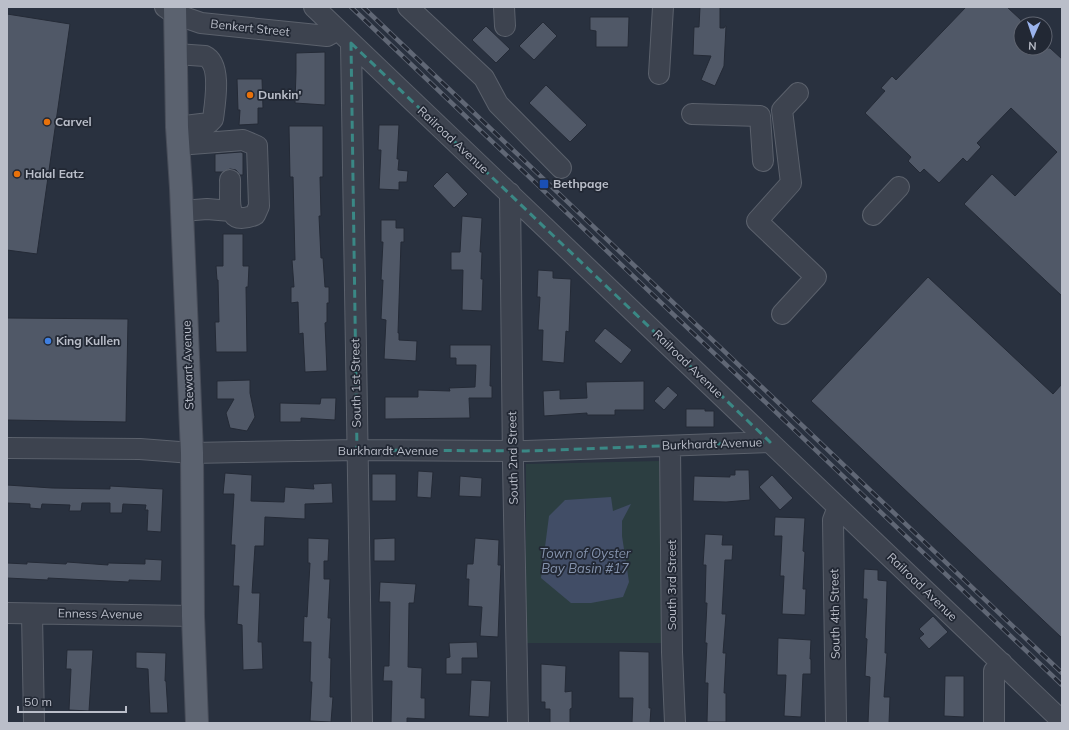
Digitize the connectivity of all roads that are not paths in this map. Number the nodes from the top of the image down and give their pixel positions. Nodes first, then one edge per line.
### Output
1 (314, 7) edge
2 (408, 7) edge
3 (663, 7) edge
4 (172, 10) edge
5 (345, 37) junction
6 (176, 54) junction
7 (659, 74) dead end
8 (798, 93) dead end
9 (692, 114) dead end
10 (178, 136) junction
11 (763, 160) dead end
12 (561, 168) dead end
13 (230, 180) dead end
14 (899, 187) dead end
15 (510, 193) junction
16 (182, 211) junction
17 (231, 211) junction
18 (873, 215) dead end
19 (782, 314) dead end
20 (770, 442) junction
21 (670, 446) junction
22 (7, 448) edge
23 (357, 450) junction
24 (513, 452) junction
25 (192, 454) junction
26 (838, 507) junction
27 (7, 613) edge
28 (32, 614) junction
29 (194, 616) junction
30 (1002, 663) junction
31 (1062, 721) edge
32 (34, 723) edge
33 (197, 723) edge
34 (362, 723) edge
35 (518, 723) edge
36 (675, 723) edge
37 (836, 723) edge
38 (994, 723) edge

1 - 5 street, Railroad Avenue
2 - 12 street
3 - 7 street
4 - 5 street, Benkert Street
4 - 6 main road, Stewart Avenue
5 - 15 street, Railroad Avenue
5 - 23 street, South 1st Street
6 - 10 main road, Stewart Avenue
6 - 10 street
8 - 19 street
9 - 11 street
10 - 16 main road, Stewart Avenue
10 - 17 street
13 - 17 street
14 - 18 street
15 - 20 street, Railroad Avenue
15 - 24 street, South 2nd Street
16 - 17 street
16 - 25 main road, Stewart Avenue
20 - 21 street, Burkhardt Avenue
20 - 26 street, Railroad Avenue
21 - 24 street, Burkhardt Avenue
21 - 36 street, South 3rd Street
22 - 25 street, Burkhardt Avenue
23 - 24 street, Burkhardt Avenue
23 - 25 street, Burkhardt Avenue
23 - 34 street, South 1st Street
24 - 35 street, South 2nd Street
25 - 29 main road, Stewart Avenue
26 - 30 street, Railroad Avenue
26 - 37 street, South 4th Street
27 - 28 street, Enness Avenue
28 - 29 street, Enness Avenue
28 - 32 street
29 - 33 main road, Stewart Avenue
30 - 31 street, Railroad Avenue
30 - 38 street

